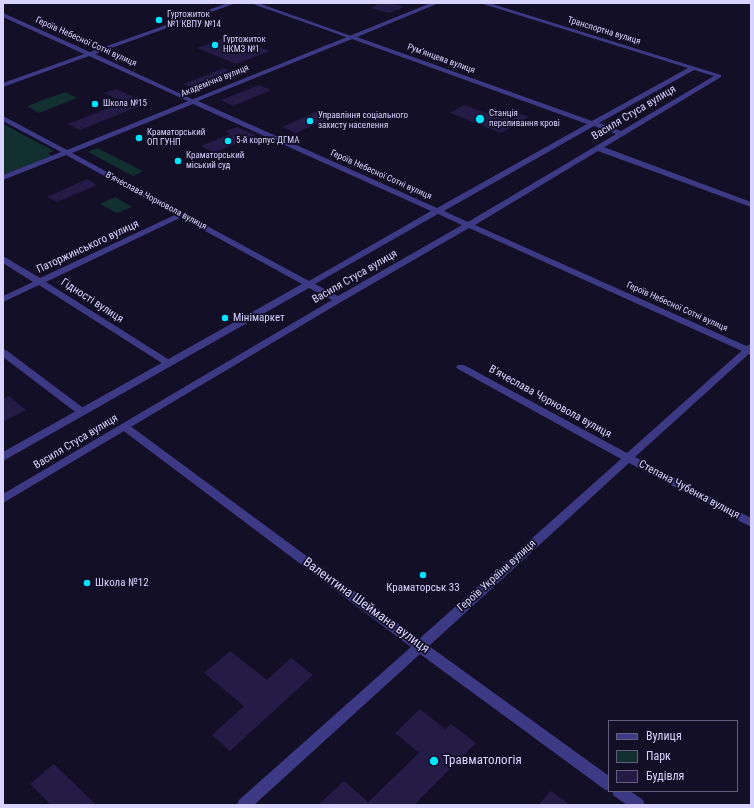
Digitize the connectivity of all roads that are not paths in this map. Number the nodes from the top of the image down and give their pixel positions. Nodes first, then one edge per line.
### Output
1 (232, 3) edge
2 (253, 3) edge
3 (436, 3) edge
4 (483, 3) edge
5 (3, 15) edge
6 (351, 37) junction
7 (88, 54) junction
8 (694, 68) junction
9 (719, 76) joint
10 (3, 85) edge
11 (192, 101) junction
12 (3, 118) edge
13 (593, 124) junction
14 (622, 134) junction
15 (598, 148) junction
16 (68, 153) junction
17 (3, 178) edge
18 (751, 205) edge
19 (438, 211) junction
20 (182, 215) junction
21 (469, 225) junction
22 (3, 258) edge
23 (40, 282) junction
24 (308, 284) junction
25 (3, 299) edge
26 (338, 300) junction
27 (750, 349) edge
28 (3, 352) edge
29 (168, 363) junction
30 (461, 367) dead end
31 (82, 412) junction
32 (125, 427) junction
33 (3, 457) edge
34 (628, 458) junction
35 (3, 499) edge
36 (751, 523) edge
37 (419, 646) junction
38 (608, 783) edge
39 (620, 792) edge
40 (244, 805) edge
41 (638, 805) edge

1 - 7 street
2 - 6 street, Рум’янцева вулиця
3 - 6 street, Академічна вулиця
4 - 8 street, Транспортна вулиця
5 - 7 street, Героїв Небесної Сотні вулиця
6 - 11 street, Академічна вулиця
6 - 13 street, Рум’янцева вулиця
7 - 10 street
7 - 11 street, Героїв Небесної Сотні вулиця
8 - 9 street, Транспортна вулиця
8 - 13 street, Василя Стуса вулиця
9 - 14 street, Василя Стуса вулиця
11 - 16 street, Академічна вулиця
11 - 19 street, Героїв Небесної Сотні вулиця
12 - 16 street, В'ячеслава Чорновола вулиця
13 - 14 street, Рум’янцева вулиця
13 - 19 street, Василя Стуса вулиця
14 - 15 street, Василя Стуса вулиця
15 - 18 street
15 - 21 street, Василя Стуса вулиця
16 - 17 street, Академічна вулиця
16 - 20 street, В'ячеслава Чорновола вулиця
19 - 21 street, Героїв Небесної Сотні вулиця
19 - 24 street, Василя Стуса вулиця
20 - 23 street, Паторжинського вулиця
20 - 24 street, В'ячеслава Чорновола вулиця
21 - 26 street, Василя Стуса вулиця
21 - 27 street, Героїв Небесної Сотні вулиця
22 - 23 street, Гідності вулиця
23 - 25 street, Паторжинського вулиця
23 - 29 street, Гідності вулиця
24 - 26 street, В'ячеслава Чорновола вулиця
24 - 29 street, Василя Стуса вулиця
26 - 32 street, Василя Стуса вулиця
27 - 34 street, Героїв України вулиця
28 - 31 street
29 - 31 street, Василя Стуса вулиця
30 - 34 street, В'ячеслава Чорновола вулиця
31 - 33 street, Василя Стуса вулиця
32 - 35 street, Василя Стуса вулиця
32 - 37 street, Валентина Шеймана вулиця
34 - 36 street, Степана Чубенка вулиця
34 - 37 street, Героїв України вулиця
37 - 38 street, Валентина Шеймана вулиця
37 - 40 street, Героїв України вулиця
39 - 41 street

